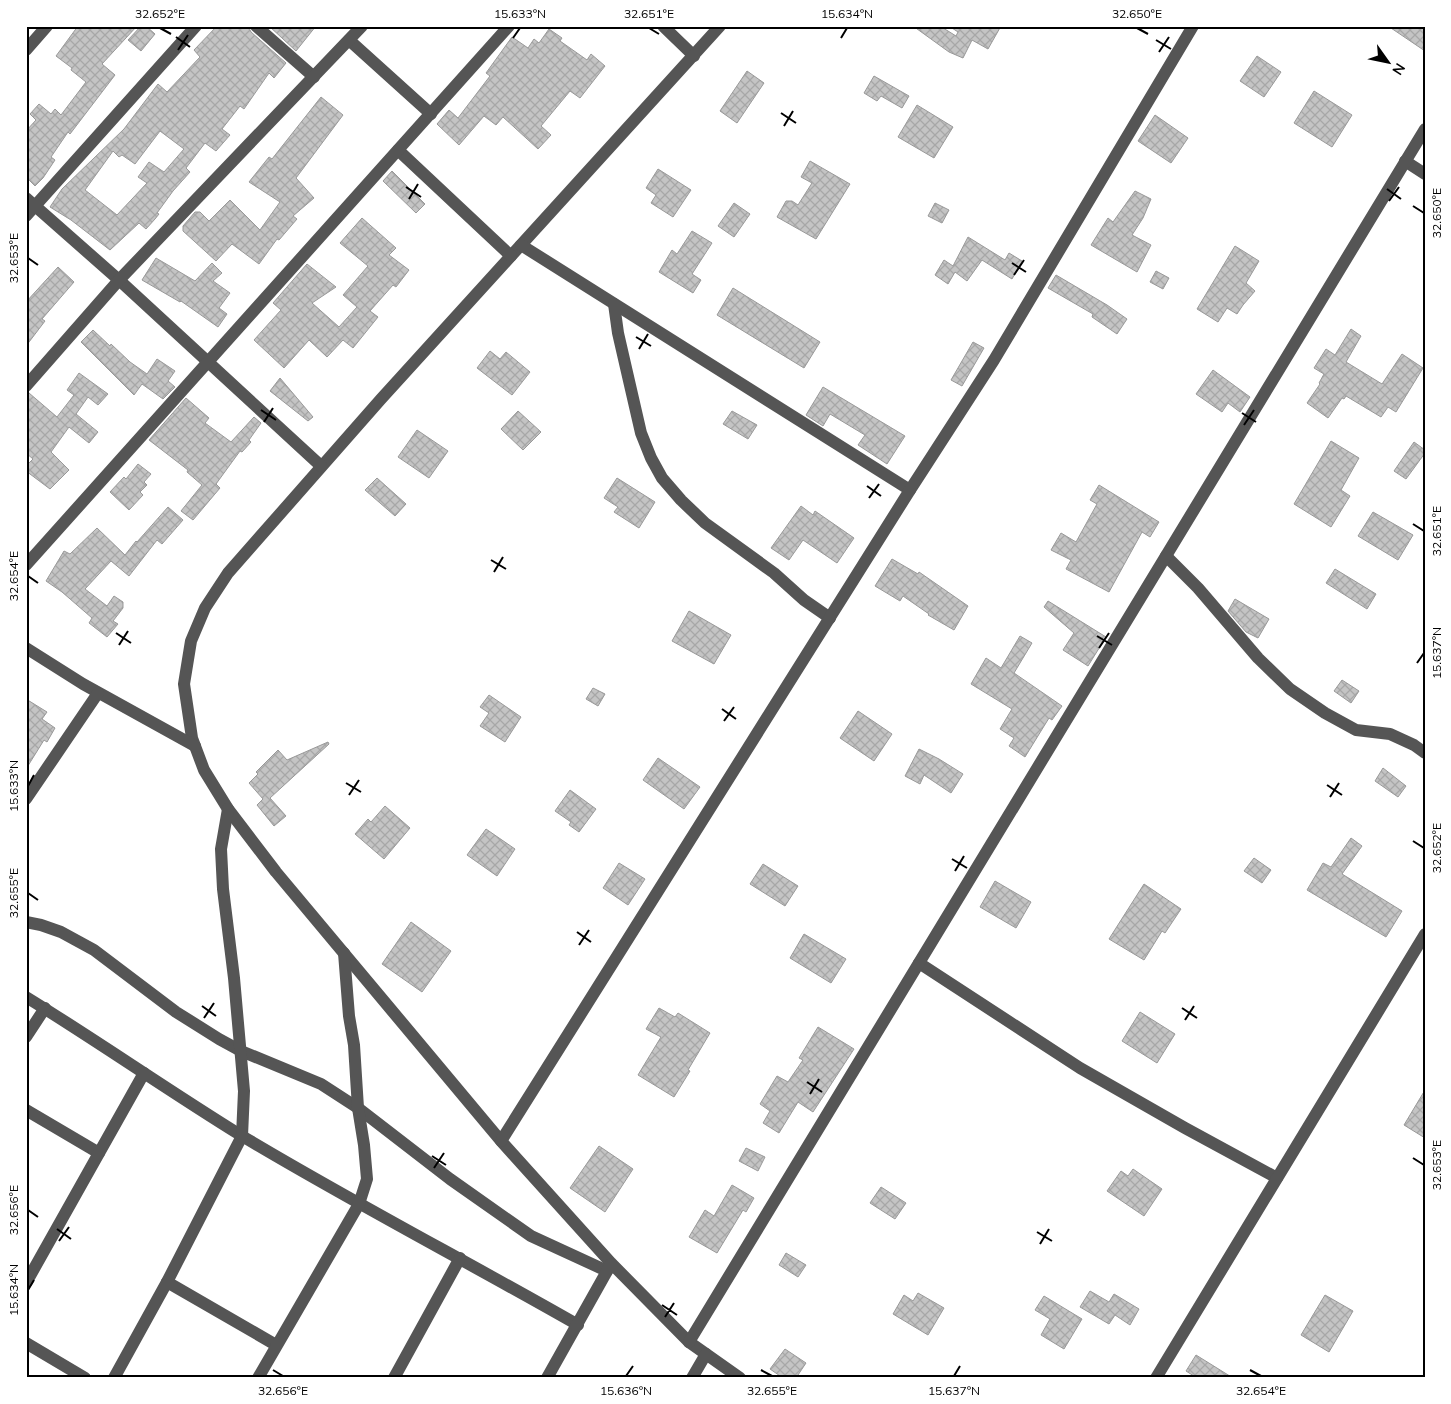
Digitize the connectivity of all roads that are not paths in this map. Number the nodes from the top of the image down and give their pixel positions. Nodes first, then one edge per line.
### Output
1 (47, 26) edge
2 (196, 26) edge
3 (256, 26) edge
4 (362, 26) edge
5 (663, 26) edge
6 (720, 26) edge
7 (1193, 26) edge
8 (507, 27) edge
9 (349, 40) junction
10 (26, 50) edge
11 (694, 56) junction
12 (314, 78) junction
13 (431, 114) junction
14 (1425, 129) edge
15 (398, 150) junction
16 (1405, 161) junction
17 (1425, 174) edge
18 (29, 207) edge
19 (521, 245) junction
20 (511, 256) junction
21 (119, 280) junction
22 (614, 304) junction
23 (209, 362) junction
24 (26, 386) edge
25 (320, 466) junction
26 (910, 490) junction
27 (1166, 556) junction
28 (26, 565) edge
29 (830, 618) junction
30 (26, 648) edge
31 (98, 693) junction
32 (195, 746) junction
33 (1425, 753) edge
34 (26, 798) edge
35 (228, 809) junction
36 (26, 922) edge
37 (1425, 934) edge
38 (344, 954) junction
39 (919, 963) junction
40 (26, 997) edge
41 (45, 1008) junction
42 (26, 1037) edge
43 (241, 1051) junction
44 (144, 1073) junction
45 (358, 1108) junction
46 (26, 1110) edge
47 (242, 1136) junction
48 (501, 1141) junction
49 (99, 1153) junction
50 (1277, 1178) junction
51 (359, 1204) junction
52 (460, 1258) junction
53 (31, 1265) edge
54 (609, 1267) junction
55 (167, 1282) junction
56 (26, 1283) edge
57 (578, 1325) junction
58 (689, 1342) junction
59 (26, 1343) edge
60 (276, 1345) junction
61 (706, 1354) junction
62 (85, 1378) edge
63 (114, 1378) edge
64 (258, 1378) edge
65 (394, 1378) edge
66 (547, 1378) edge
67 (692, 1378) edge
68 (740, 1378) edge
69 (1156, 1378) edge

1 - 10 street
2 - 18 street
3 - 12 street
4 - 9 street
5 - 11 street
6 - 11 street
7 - 26 street
8 - 13 street
9 - 12 street
9 - 13 street
11 - 19 street
12 - 21 street
13 - 15 street
14 - 16 street
15 - 20 street
15 - 23 street
16 - 17 street
16 - 27 street
18 - 21 street
19 - 20 street
19 - 22 street
20 - 25 street
21 - 23 street
21 - 24 street
22 - 26 street
22 - 29 street
23 - 25 street
23 - 28 street
25 - 32 street
26 - 29 street
27 - 33 street
27 - 39 street
29 - 48 street
30 - 31 street
31 - 32 street
31 - 34 street
32 - 35 street
35 - 38 street
35 - 43 street
36 - 43 street
37 - 50 street
38 - 45 street
38 - 48 street
39 - 50 street
39 - 58 street
40 - 41 street
41 - 42 street
41 - 44 street
43 - 45 street
43 - 47 street
44 - 47 street
44 - 49 street
45 - 51 street
45 - 54 street
46 - 49 street
47 - 51 street
47 - 55 street
48 - 54 street
49 - 53 street
50 - 69 street
51 - 52 street
51 - 60 street
52 - 57 street
52 - 65 street
53 - 56 street
54 - 57 street
54 - 58 street
55 - 60 street
55 - 63 street
57 - 66 street
58 - 61 street
59 - 62 street
60 - 64 street
61 - 67 street
61 - 68 street

